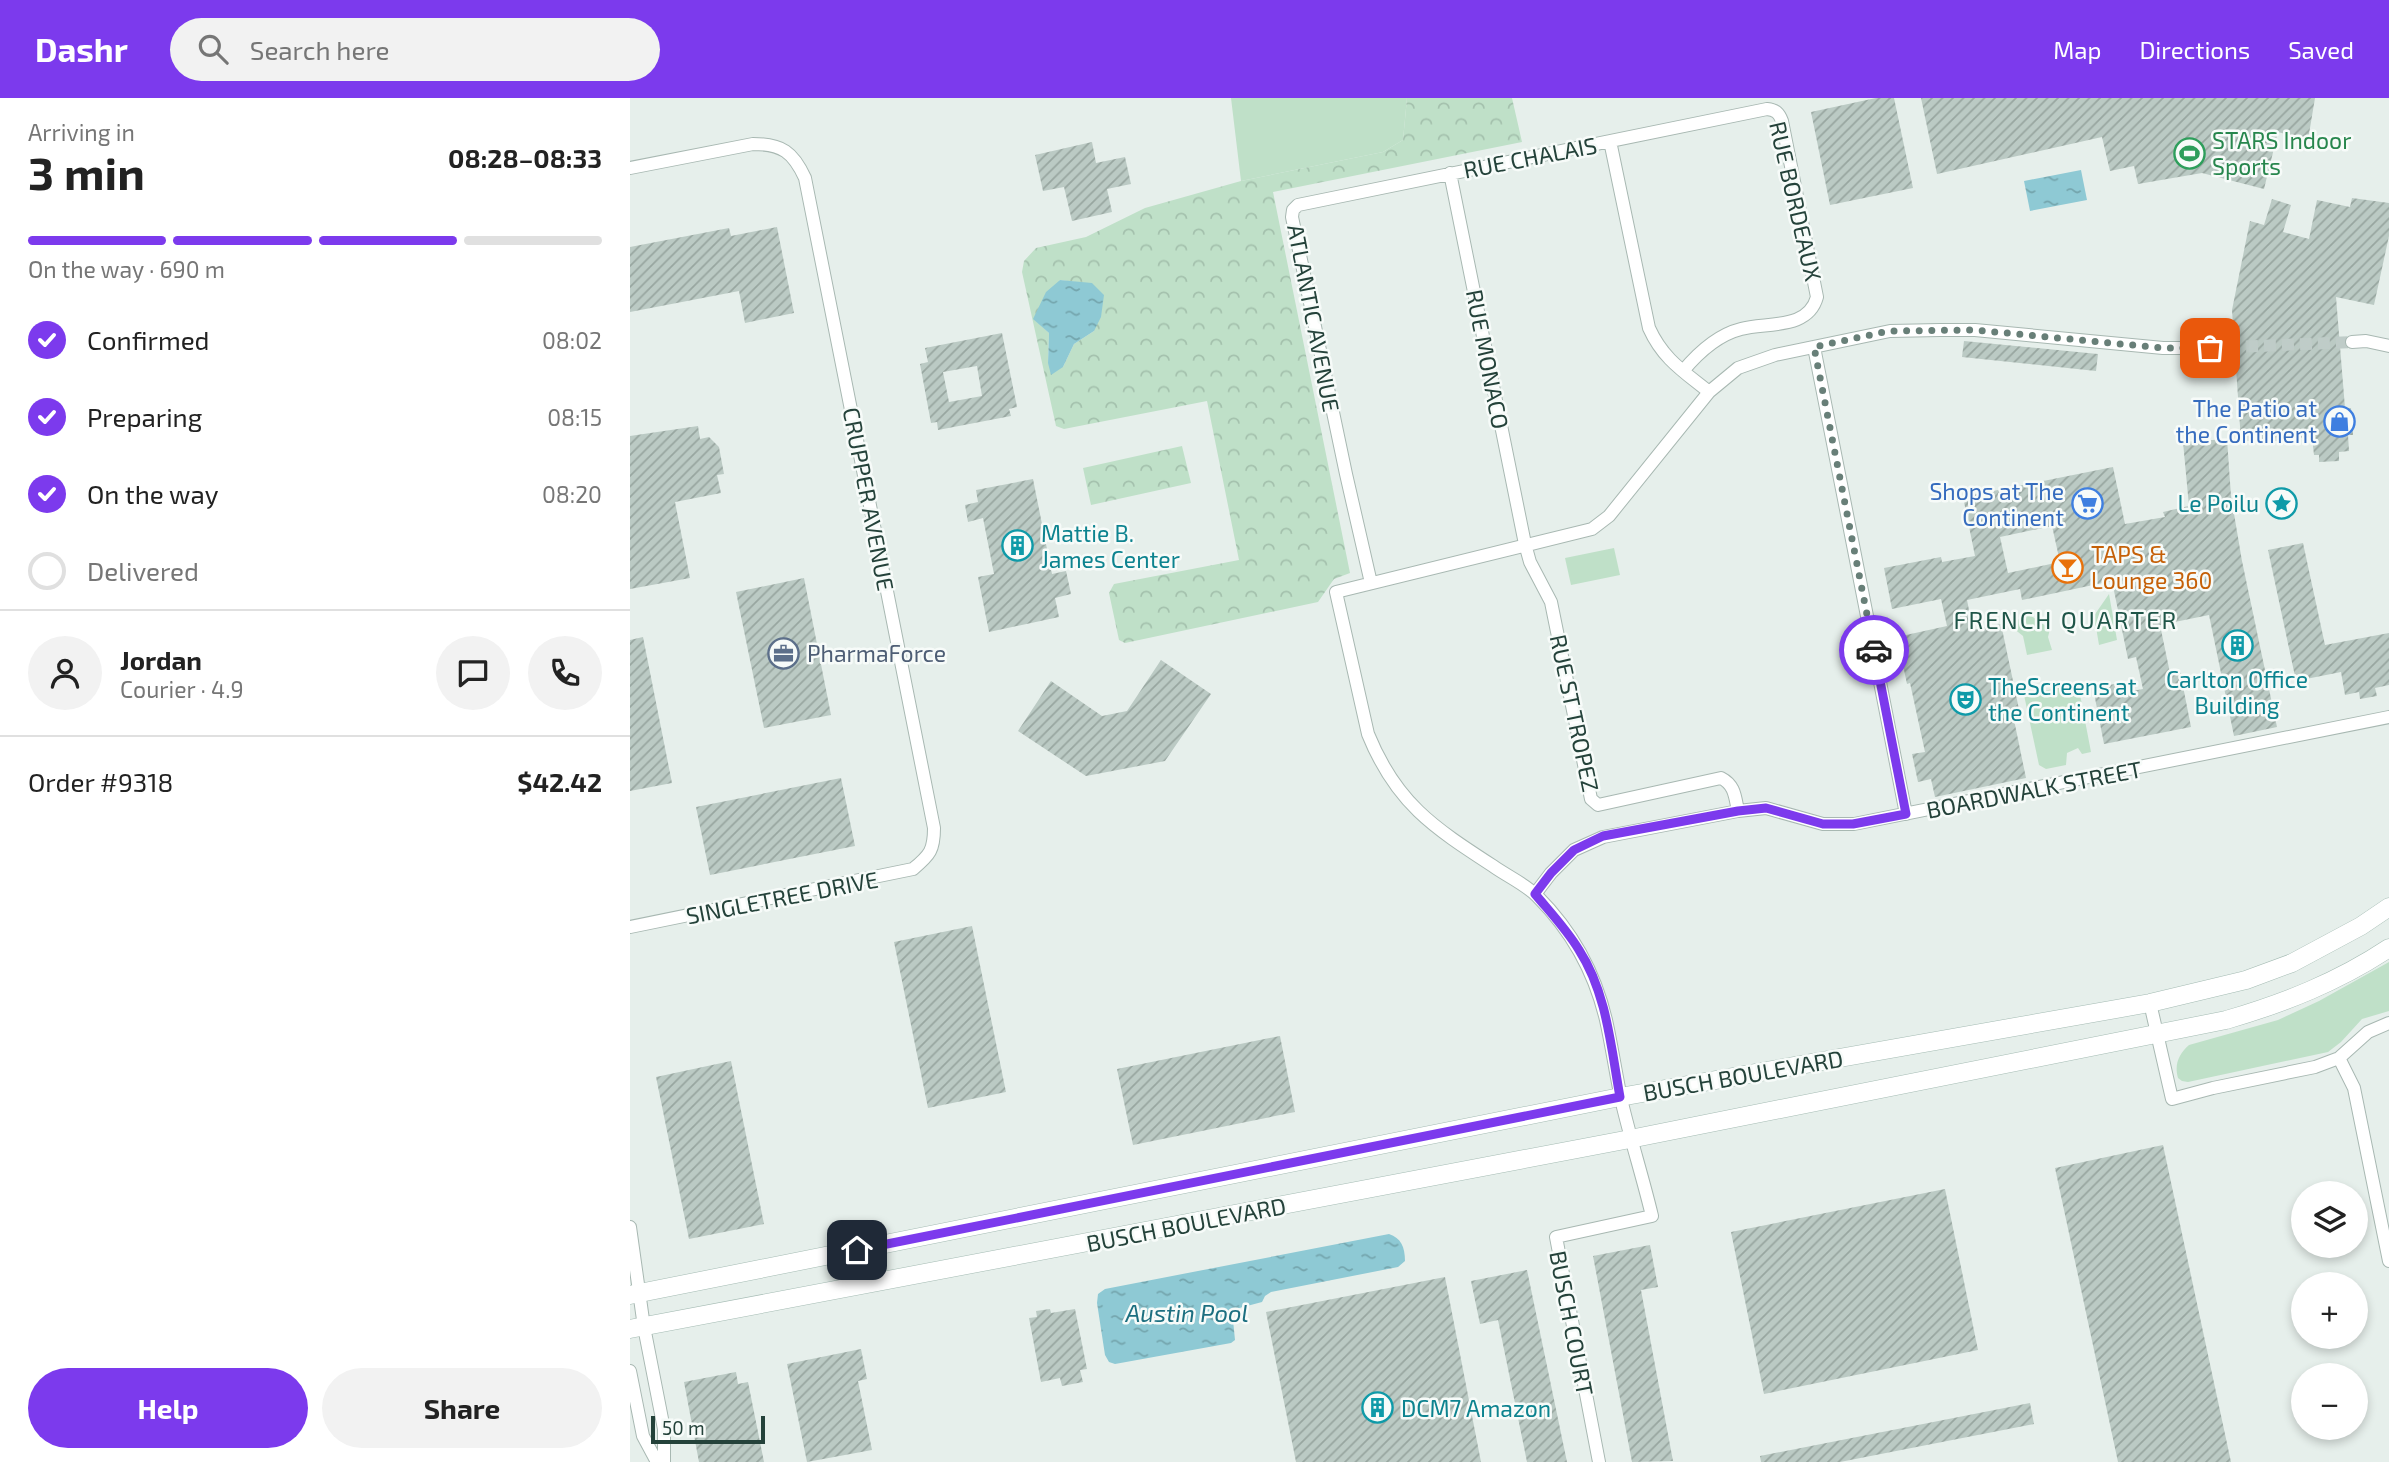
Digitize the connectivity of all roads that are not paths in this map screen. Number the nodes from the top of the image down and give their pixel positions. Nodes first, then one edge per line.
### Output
1 (1610, 141) junction
2 (630, 168) edge
3 (1450, 173) junction
4 (2352, 342) tunnel mouth
5 (2389, 346) edge
6 (1814, 347) junction
7 (2210, 348) tunnel mouth
8 (1683, 371) junction
9 (1709, 392) junction
10 (1525, 544) junction
11 (1371, 583) junction
12 (2389, 717) edge
13 (1738, 811) junction
14 (1906, 814) junction
15 (929, 856) joint
16 (1535, 894) junction
17 (2389, 907) edge
18 (630, 927) edge
19 (2389, 948) edge
20 (2150, 1003) junction
21 (2389, 1023) edge
22 (2157, 1035) junction
23 (2339, 1058) junction
24 (1620, 1097) junction
25 (1630, 1139) junction
26 (630, 1227) edge
27 (2389, 1261) edge
28 (634, 1295) edge
29 (637, 1328) edge
30 (630, 1371) edge
31 (657, 1462) edge
32 (664, 1462) edge
33 (1599, 1462) edge

1 - 3 street, RUE CHALAIS
1 - 8 street
1 - 8 street, RUE BORDEAUX
2 - 15 street, CRUPPER AVENUE
3 - 10 street, RUE MONACO
3 - 11 street, ATLANTIC AVENUE
4 - 5 street
6 - 7 street
6 - 9 street
6 - 14 street
8 - 9 street
9 - 10 street
10 - 11 street
10 - 13 street, RUE ST TROPEZ
11 - 16 street
12 - 14 street, BOARDWALK STREET
13 - 14 street, BOARDWALK STREET
13 - 16 street, BOARDWALK STREET
15 - 18 street, SINGLETREE DRIVE
16 - 24 street
17 - 20 main road, BUSCH BOULEVARD
19 - 22 main road, BUSCH BOULEVARD
20 - 22 street
20 - 24 main road, BUSCH BOULEVARD
21 - 23 street
22 - 23 street
22 - 25 main road, BUSCH BOULEVARD
23 - 27 street
24 - 25 street, BUSCH COURT
24 - 28 main road, BUSCH BOULEVARD
25 - 29 main road, BUSCH BOULEVARD
25 - 33 street, BUSCH COURT
26 - 28 street
28 - 29 street
29 - 32 street
30 - 31 street

